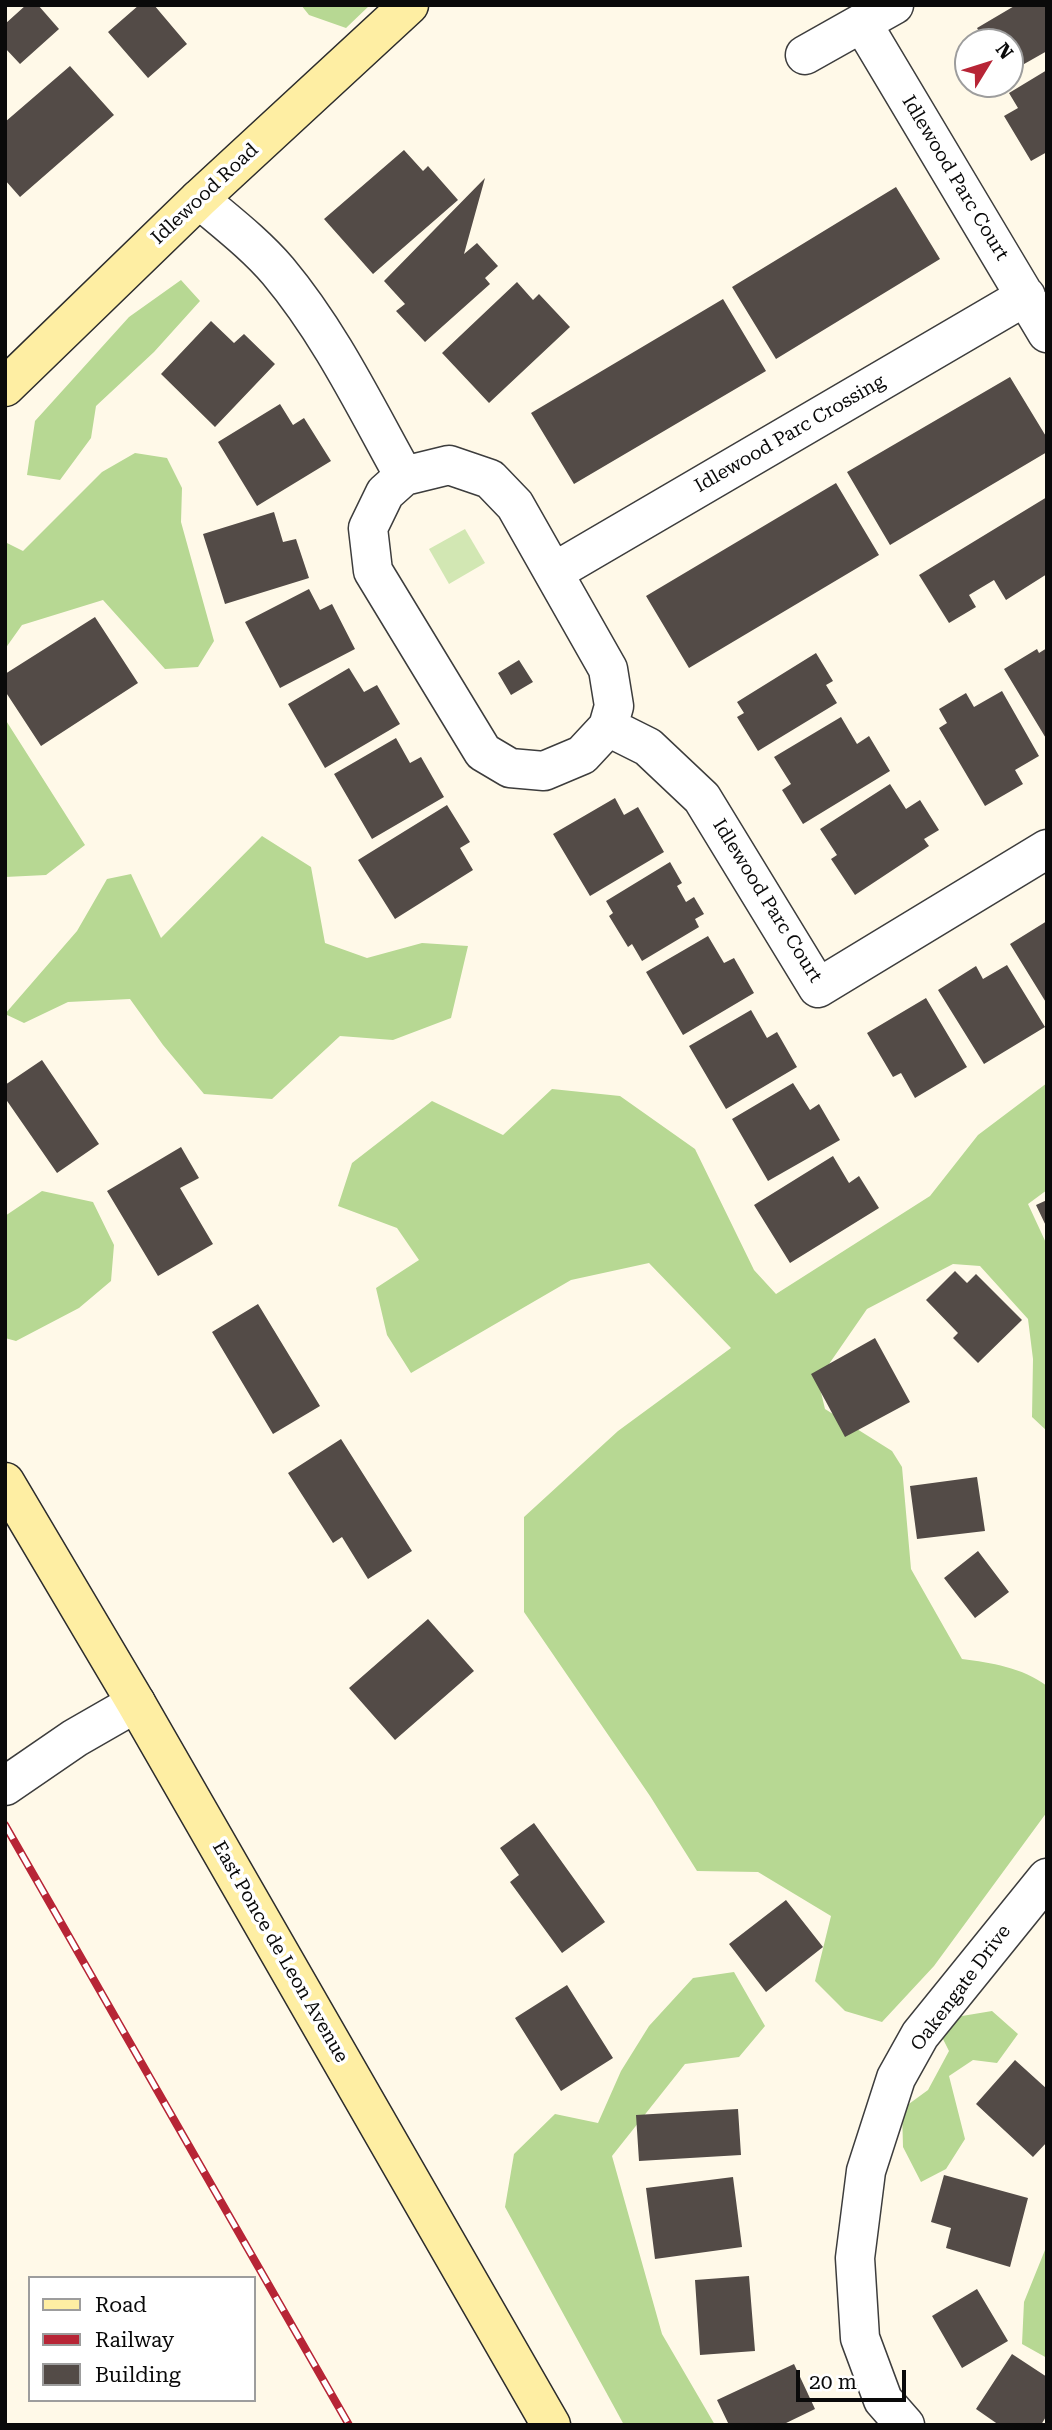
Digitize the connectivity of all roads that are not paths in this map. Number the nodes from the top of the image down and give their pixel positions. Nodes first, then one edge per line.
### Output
1 (409, 5) edge
2 (878, 14) edge
3 (805, 55) dead end
4 (199, 199) junction
5 (1026, 296) junction
6 (1047, 332) edge
7 (5, 387) edge
8 (404, 477) junction
9 (554, 572) junction
10 (608, 727) junction
11 (1047, 849) edge
12 (5, 1482) edge
13 (136, 1703) junction
14 (5, 1786) edge
15 (1047, 1878) edge
16 (551, 2425) edge
17 (905, 2425) edge

1 - 4 main road, Idlewood Road
2 - 3 street, Idlewood Parc Court
2 - 5 street, Idlewood Parc Court
4 - 7 main road, Idlewood Road
4 - 8 street
5 - 6 street, Idlewood Parc Court
5 - 9 street, Idlewood Parc Crossing
8 - 9 street
8 - 10 street
9 - 10 street
10 - 11 street, Idlewood Parc Court
12 - 13 main road, East Ponce de Leon Avenue
13 - 14 street
13 - 16 main road, East Ponce de Leon Avenue
15 - 17 street, Oakengate Drive

